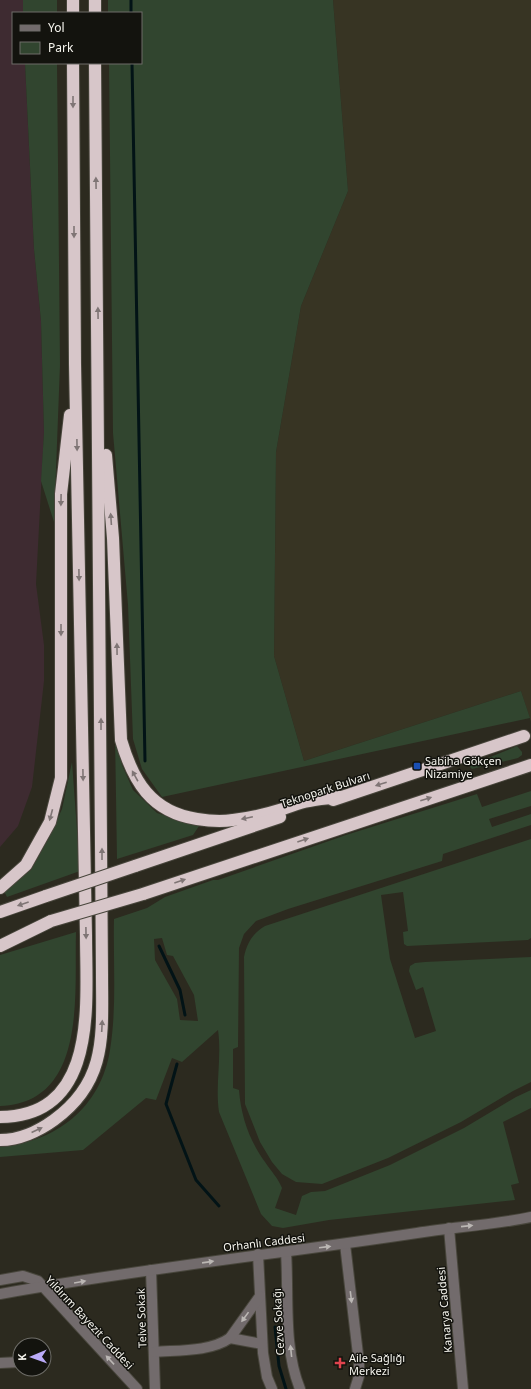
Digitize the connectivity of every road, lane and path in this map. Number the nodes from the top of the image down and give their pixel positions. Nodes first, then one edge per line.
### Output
1 (73, 0) edge
2 (94, 0) edge
3 (73, 12) edge
4 (95, 12) edge
5 (73, 64) edge
6 (95, 64) edge
7 (98, 352) junction
8 (75, 364) junction
9 (524, 736) dead end
10 (531, 765) edge
11 (340, 798) junction
12 (0, 888) edge
13 (0, 912) edge
14 (51, 921) junction
15 (0, 937) edge
16 (0, 946) edge
17 (0, 1117) edge
18 (0, 1140) edge
19 (531, 1217) edge
20 (449, 1228) junction
21 (345, 1244) junction
22 (286, 1252) junction
23 (258, 1254) junction
24 (151, 1270) junction
25 (0, 1280) edge
26 (44, 1288) junction
27 (0, 1294) edge
28 (260, 1296) junction
29 (230, 1338) junction
30 (262, 1344) junction
31 (154, 1352) junction
32 (12, 1362) edge
33 (0, 1363) edge
34 (137, 1389) edge
35 (155, 1389) edge
36 (272, 1389) edge
37 (300, 1389) edge
38 (355, 1389) edge
39 (463, 1389) edge

1 - 3 highway
2 - 4 highway
5 -> 8 highway
7 -> 6 highway
11 -> 7 highway
18 -> 7 highway
8 -> 12 highway
8 -> 17 highway
9 -> 11 highway, Teknopark Bulvarı
14 -> 10 highway, bridge
11 -> 13 highway, Teknopark Bulvarı, bridge
14 - 15 highway
14 - 16 highway
20 -> 19 street, Orhanlı Caddesi
20 - 21 street, Orhanlı Caddesi
20 - 39 street, Kanarya Caddesi
22 -> 21 street, Orhanlı Caddesi
21 -> 38 street
22 - 23 street, Orhanlı Caddesi
37 -> 22 street, Cezve Sokağı
24 -> 23 street, Orhanlı Caddesi
23 - 28 street, Cezve Sokağı
26 -> 24 street, Orhanlı Caddesi
24 - 31 street, Telve Sokak
25 - 26 street, Yıldırım Bayezit Caddesi
26 - 27 street, Orhanlı Caddesi
34 -> 26 street, Yıldırım Bayezit Caddesi
28 -> 29 street
28 - 30 street, Cezve Sokağı
29 - 30 street
29 - 31 street
30 - 36 street, Cezve Sokağı
31 - 35 street, Telve Sokak
32 - 33 street

